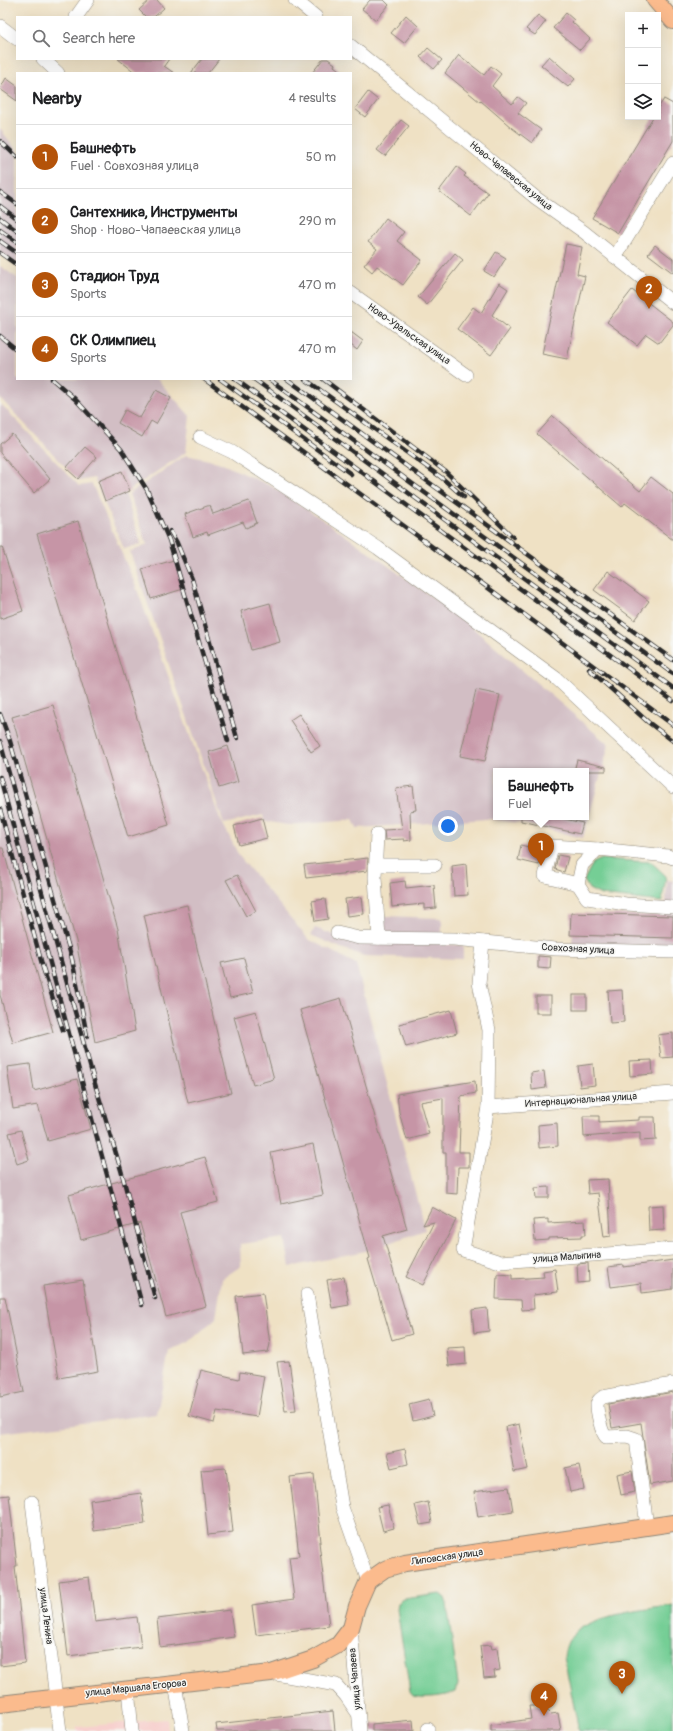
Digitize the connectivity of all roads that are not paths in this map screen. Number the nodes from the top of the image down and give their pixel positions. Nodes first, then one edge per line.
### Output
1 (88, 0) edge
2 (295, 0) edge
3 (655, 0) edge
4 (77, 16) edge
5 (315, 16) edge
6 (673, 21) edge
7 (0, 26) edge
8 (16, 38) edge
9 (352, 47) edge
10 (45, 60) edge
11 (57, 72) edge
12 (673, 163) edge
13 (615, 257) junction
14 (352, 294) edge
15 (673, 302) edge
16 (466, 375) dead end
17 (200, 437) dead end
18 (673, 787) edge
19 (377, 834) dead end
20 (598, 849) junction
21 (673, 858) edge
22 (376, 865) junction
23 (435, 865) dead end
24 (578, 884) junction
25 (673, 907) edge
26 (338, 933) dead end
27 (379, 938) junction
28 (483, 942) junction
29 (673, 952) edge
30 (673, 1094) edge
31 (488, 1107) junction
32 (673, 1249) edge
33 (307, 1294) dead end
34 (673, 1384) edge
35 (32, 1502) dead end
36 (673, 1523) edge
37 (648, 1527) junction
38 (368, 1581) junction
39 (351, 1628) junction
40 (271, 1673) junction
41 (175, 1684) junction
42 (128, 1689) junction
43 (56, 1697) junction
44 (0, 1704) edge
45 (358, 1715) junction
46 (60, 1731) edge
47 (132, 1731) edge
48 (183, 1731) edge
49 (360, 1731) edge

1 - 4 street
2 - 5 street
3 - 6 main road
7 - 8 street
9 - 13 street, Ново-Чапаевская улица
10 - 11 street
12 - 13 street
13 - 15 street, Ново-Чапаевская улица
14 - 16 street, Ново-Уральская улица
17 - 18 street
19 - 22 street
20 - 21 street
20 - 24 street
20 - 24 street
22 - 23 street
22 - 27 street
24 - 25 street
26 - 27 street, Совхозная улица
27 - 28 street, Совхозная улица
28 - 29 street, Совхозная улица
28 - 31 street
30 - 31 street, Интернациональная улица
31 - 32 street, улица Малыгина
33 - 38 street
34 - 37 street
35 - 43 street, улица Ленина
36 - 37 main road, Липовская улица
37 - 38 main road, Липовская улица
38 - 39 main road
39 - 40 main road
39 - 45 street, улица Чапаева
40 - 41 main road, улица Маршала Егорова
40 - 45 street
41 - 42 main road, улица Маршала Егорова
41 - 48 street
42 - 43 main road, улица Маршала Егорова
42 - 47 street
43 - 44 main road, улица Маршала Егорова
43 - 46 street, улица Ленина
45 - 49 street, улица Чапаева

